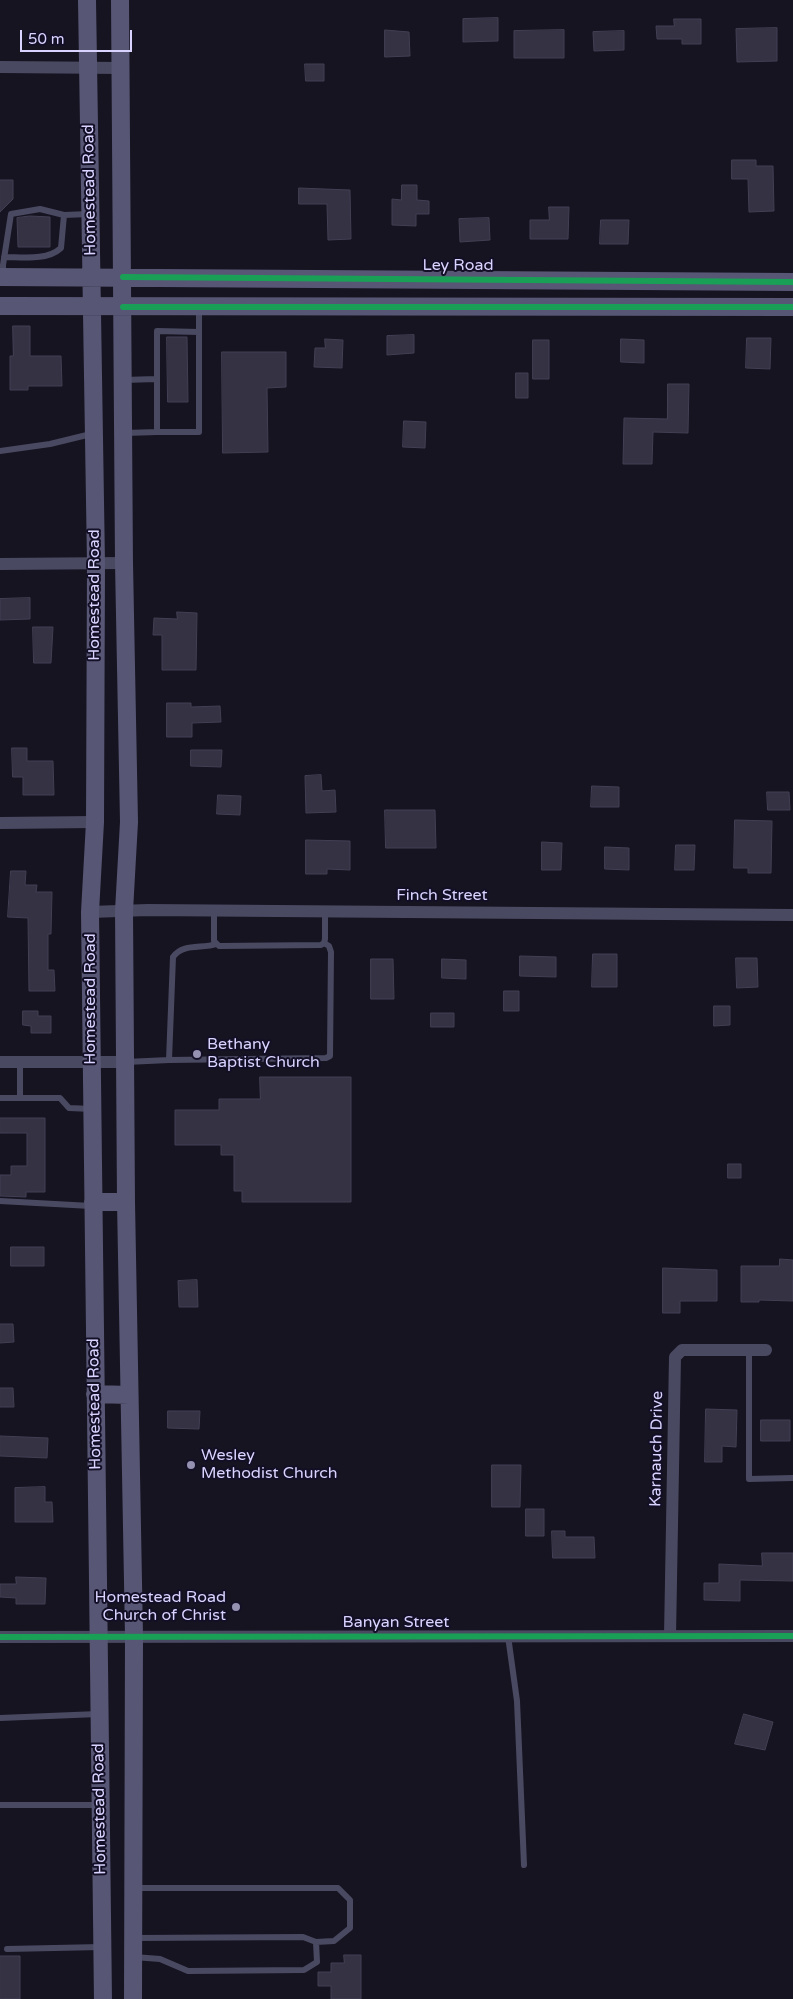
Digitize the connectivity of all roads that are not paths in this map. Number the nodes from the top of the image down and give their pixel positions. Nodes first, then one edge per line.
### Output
1 (87, 0) edge
2 (120, 0) edge
3 (0, 67) edge
4 (89, 67) junction
5 (121, 68) junction
6 (90, 214) junction
7 (64, 215) junction
8 (4, 257) junction
9 (92, 276) junction
10 (2, 277) edge
11 (123, 277) junction
12 (435, 280) junction
13 (607, 280) junction
14 (768, 282) junction
15 (793, 282) edge
16 (0, 306) edge
17 (93, 306) junction
18 (123, 306) junction
19 (199, 307) junction
20 (432, 307) junction
21 (606, 307) junction
22 (768, 307) junction
23 (793, 307) edge
24 (200, 332) junction
25 (156, 379) junction
26 (123, 380) junction
27 (157, 432) junction
28 (92, 433) junction
29 (124, 433) junction
30 (0, 451) edge
31 (96, 563) junction
32 (124, 563) junction
33 (0, 564) edge
34 (95, 822) junction
35 (0, 823) edge
36 (124, 910) junction
37 (214, 910) junction
38 (325, 911) junction
39 (90, 912) junction
40 (793, 915) edge
41 (324, 943) junction
42 (216, 944) junction
43 (169, 1060) junction
44 (0, 1062) edge
45 (20, 1062) junction
46 (91, 1062) junction
47 (124, 1062) junction
48 (20, 1097) junction
49 (0, 1098) edge
50 (92, 1109) junction
51 (0, 1201) edge
52 (126, 1202) junction
53 (92, 1204) junction
54 (749, 1350) junction
55 (766, 1350) dead end
56 (95, 1394) junction
57 (129, 1395) junction
58 (793, 1478) edge
59 (98, 1636) junction
60 (134, 1636) junction
61 (508, 1636) junction
62 (670, 1636) junction
63 (793, 1636) edge
64 (0, 1638) edge
65 (99, 1714) junction
66 (0, 1718) edge
67 (0, 1805) edge
68 (100, 1805) junction
69 (524, 1865) dead end
70 (133, 1888) junction
71 (133, 1938) junction
72 (316, 1942) junction
73 (102, 1947) junction
74 (7, 1949) dead end
75 (133, 1957) junction
76 (103, 1999) edge
77 (133, 1999) edge

1 - 4 main road, Homestead Road
2 - 5 main road, Homestead Road
3 - 4 street
4 - 5 street
4 - 6 main road, Homestead Road
5 - 11 main road, Homestead Road
6 - 7 lane
6 - 9 main road, Homestead Road
7 - 8 lane
7 - 8 lane
8 - 10 lane
9 - 10 main road, Ley Road
9 - 11 main road, Ley Road
9 - 17 main road, Homestead Road
11 - 12 main road, Ley Road
11 - 18 main road, Homestead Road
12 - 13 main road, Ley Road
12 - 20 main road
13 - 14 main road, Ley Road
13 - 21 main road
14 - 15 main road, Ley Road
14 - 22 main road
16 - 17 main road
17 - 18 main road
17 - 28 main road, Homestead Road
18 - 19 main road
18 - 26 main road, Homestead Road
19 - 20 main road
19 - 24 lane
20 - 21 main road
21 - 22 main road
22 - 23 main road
24 - 25 lane
24 - 27 lane
25 - 26 lane
25 - 27 lane
26 - 29 main road, Homestead Road
27 - 29 lane
28 - 30 lane
28 - 31 main road, Homestead Road
29 - 32 main road, Homestead Road
31 - 32 street
31 - 33 street
31 - 34 main road, Homestead Road
32 - 36 main road, Homestead Road
34 - 35 street
34 - 39 main road, Homestead Road
36 - 37 street, Finch Street
36 - 39 street, Finch Street
36 - 47 main road, Homestead Road
37 - 38 street, Finch Street
37 - 42 lane
38 - 40 street, Finch Street
38 - 41 lane
39 - 46 main road, Homestead Road
41 - 42 lane
41 - 43 lane
42 - 43 lane
43 - 47 lane
44 - 45 street
45 - 46 street
45 - 48 lane
46 - 47 street
46 - 50 main road, Homestead Road
47 - 52 main road, Homestead Road
48 - 49 lane
48 - 50 lane
50 - 53 main road, Homestead Road
51 - 53 lane
52 - 53 main road
52 - 57 main road, Homestead Road
53 - 56 main road, Homestead Road
54 - 55 street, Karnauch Drive
54 - 58 lane
54 - 62 street, Karnauch Drive
56 - 57 main road
56 - 59 main road, Homestead Road
57 - 60 main road, Homestead Road
59 - 60 street, Banyan Street
59 - 64 street, Banyan Street
59 - 65 main road, Homestead Road
60 - 61 street, Banyan Street
60 - 70 main road, Homestead Road
61 - 62 street, Banyan Street
61 - 69 lane
62 - 63 street, Banyan Street
65 - 66 lane
65 - 68 main road, Homestead Road
67 - 68 lane
68 - 73 main road, Homestead Road
70 - 71 main road, Homestead Road
70 - 72 lane
71 - 72 lane
71 - 75 main road, Homestead Road
72 - 75 lane
73 - 74 lane
73 - 76 main road, Homestead Road
75 - 77 main road, Homestead Road

